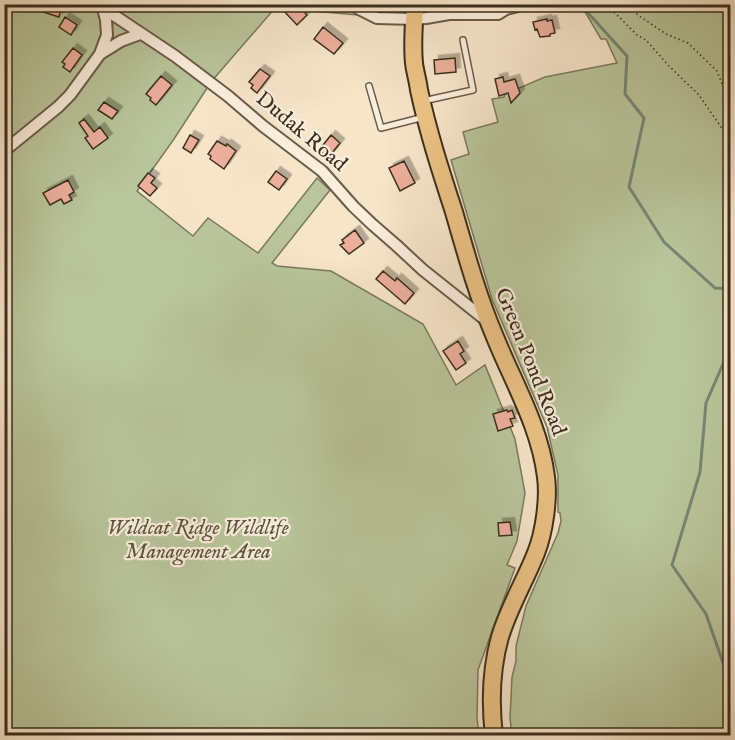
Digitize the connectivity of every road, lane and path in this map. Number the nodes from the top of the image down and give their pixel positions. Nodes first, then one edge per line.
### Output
1 (353, 4) edge
2 (603, 4) edge
3 (627, 4) edge
4 (102, 6) edge
5 (518, 6) dead end
6 (415, 11) edge
7 (140, 34) junction
8 (463, 40) dead end
9 (100, 54) junction
10 (369, 86) dead end
11 (730, 98) edge
12 (423, 109) junction
13 (730, 140) edge
14 (4, 151) edge
15 (489, 324) junction
16 (494, 735) edge

1 - 6 street
2 - 13 path
3 - 11 path
4 - 7 street, Dudak Road
4 - 9 street
5 - 6 street
6 - 12 main road, Green Pond Road
7 - 9 street
7 - 15 street, Dudak Road
8 - 12 lane
9 - 14 street
10 - 12 lane
12 - 15 main road, Green Pond Road
15 - 16 main road, Green Pond Road

